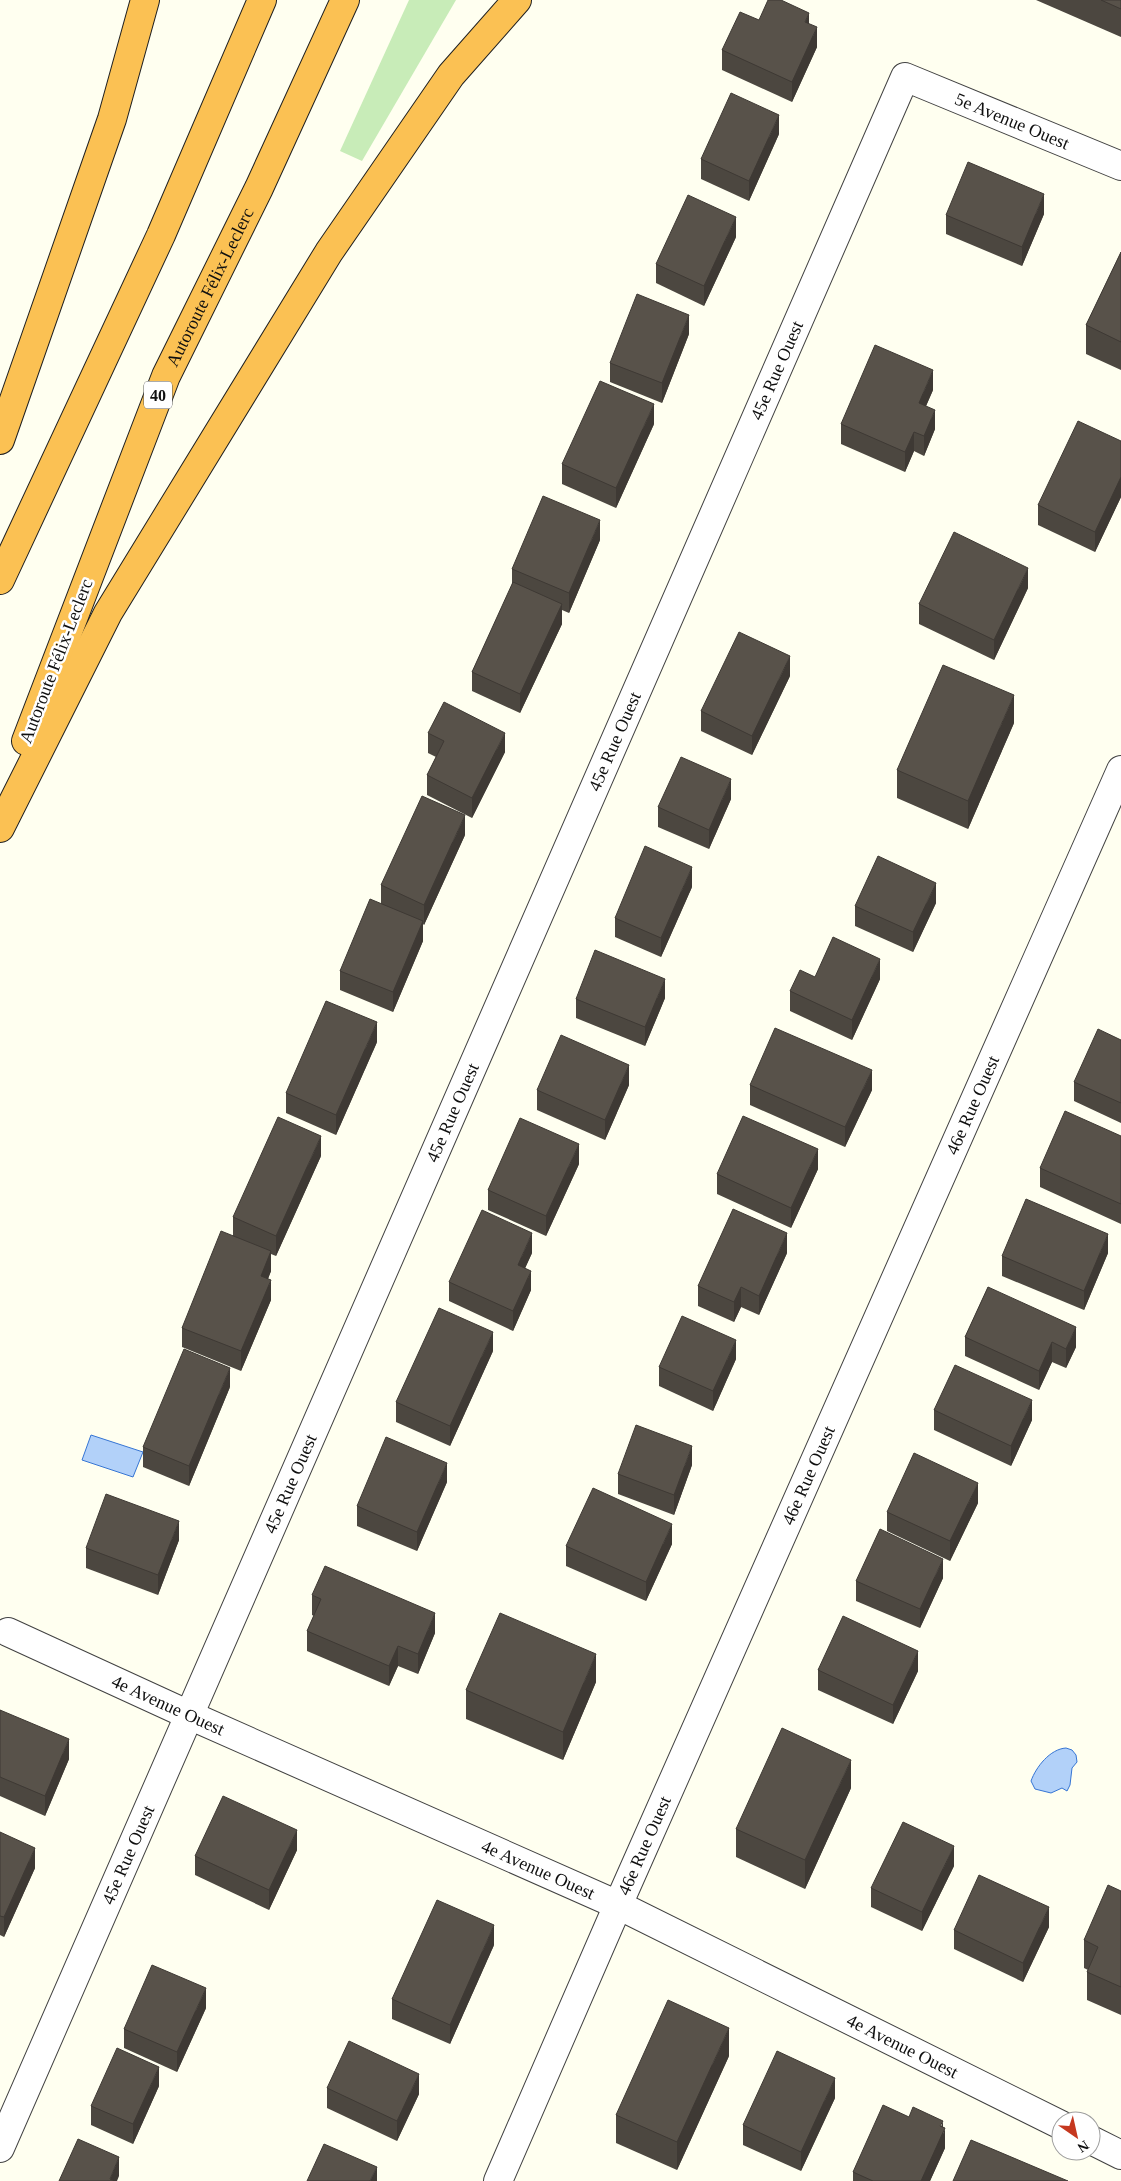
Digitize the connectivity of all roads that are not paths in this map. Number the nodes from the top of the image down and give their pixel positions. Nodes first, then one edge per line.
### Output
1 (145, 0) edge
2 (262, 0) edge
3 (345, 0) edge
4 (518, 0) edge
5 (905, 77) joint
6 (1121, 166) edge
7 (0, 440) edge
8 (0, 580) edge
9 (1121, 770) edge
10 (0, 802) edge
11 (0, 828) edge
12 (8, 1632) dead end
13 (189, 1715) junction
14 (618, 1905) junction
15 (1051, 2120) edge
16 (1101, 2145) edge
17 (0, 2148) edge
18 (1121, 2155) edge
19 (498, 2181) edge

1 - 7 highway
2 - 8 highway
3 - 10 highway, Autoroute Félix-Leclerc / 40
4 - 11 highway
5 - 6 street, 5e Avenue Ouest
5 - 13 street, 45e Rue Ouest
9 - 14 street, 46e Rue Ouest
12 - 13 street, 4e Avenue Ouest
13 - 14 street, 4e Avenue Ouest
13 - 17 street, 45e Rue Ouest
14 - 15 street, 4e Avenue Ouest
14 - 19 street, 46e Rue Ouest
16 - 18 street

